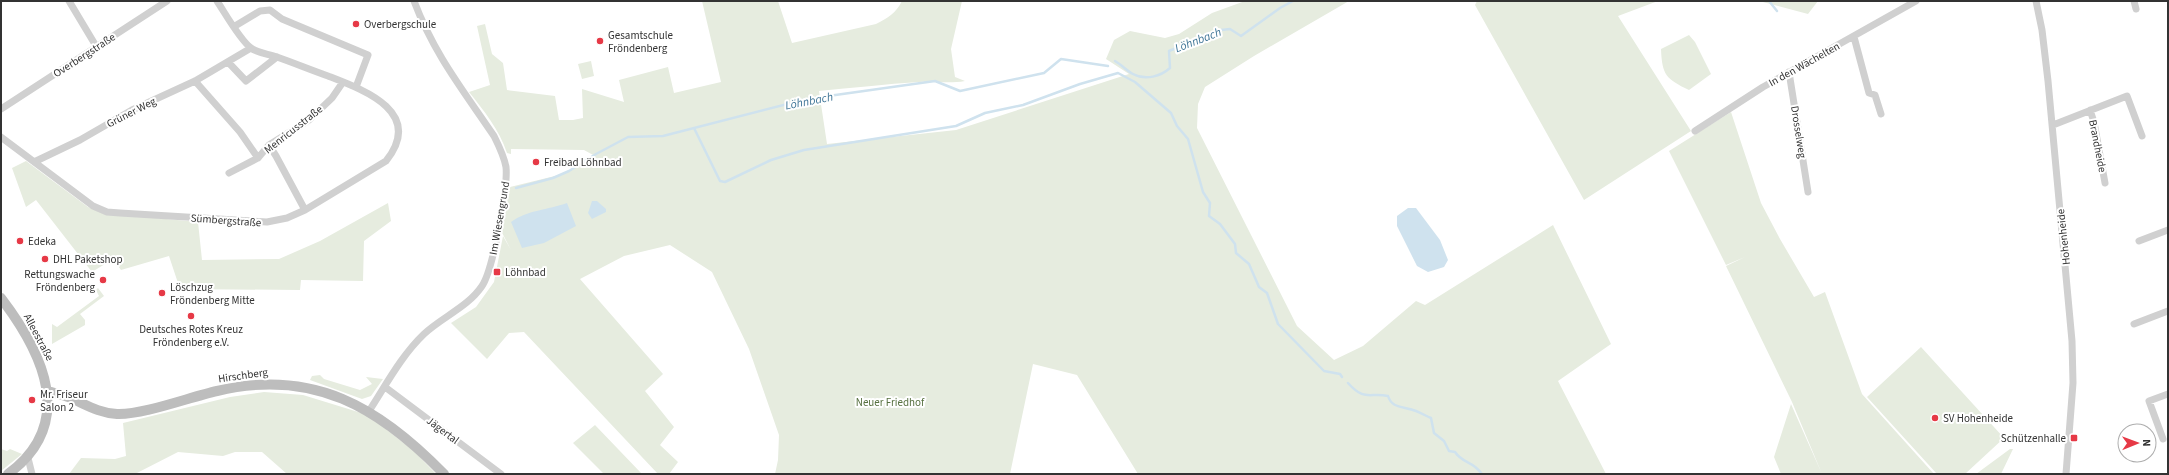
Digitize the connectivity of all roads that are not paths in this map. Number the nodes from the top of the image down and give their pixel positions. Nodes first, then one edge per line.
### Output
1 (69, 1) edge
2 (167, 1) edge
3 (217, 1) edge
4 (1916, 1) edge
5 (2036, 1) edge
6 (2134, 1) edge
7 (415, 2) edge
8 (2136, 9) dead end
9 (235, 26) junction
10 (1854, 37) junction
11 (96, 46) junction
12 (251, 48) junction
13 (277, 57) junction
14 (228, 62) junction
15 (1789, 72) junction
16 (195, 81) junction
17 (343, 82) junction
18 (356, 87) junction
19 (1, 109) edge
20 (2090, 110) junction
21 (1882, 114) dead end
22 (2053, 125) junction
23 (1695, 131) dead end
24 (2142, 136) dead end
25 (1, 137) edge
26 (269, 145) junction
27 (258, 158) junction
28 (34, 162) junction
29 (229, 173) dead end
30 (2105, 183) dead end
31 (1808, 192) dead end
32 (305, 210) junction
33 (2168, 230) edge
34 (2139, 241) dead end
35 (1, 298) edge
36 (2168, 311) edge
37 (2134, 324) dead end
38 (385, 386) junction
39 (48, 391) junction
40 (2168, 394) edge
41 (369, 411) junction
42 (2163, 439) dead end
43 (28, 458) junction
44 (8, 474) edge
45 (32, 474) edge
46 (444, 474) edge
47 (501, 474) edge
48 (2066, 474) edge

1 - 11 street
2 - 11 street, Overbergstraße
3 - 9 street
4 - 10 street, In den Wächelten
5 - 22 street, Hohenheide
6 - 8 street
7 - 38 street, Im Wiesengrund
9 - 12 street
9 - 18 street
10 - 15 street, In den Wächelten
10 - 21 street
11 - 19 street, Overbergstraße
12 - 13 street, Sümbergstraße
12 - 14 street, Grüner Weg
13 - 14 street
13 - 17 street, Sümbergstraße
14 - 16 street, Grüner Weg
15 - 23 street, In den Wächelten
15 - 31 street, Drosselweg
16 - 27 street
16 - 28 street, Grüner Weg
17 - 18 street, Sümbergstraße
17 - 26 street, Menricusstraße
18 - 32 street, Sümbergstraße
20 - 22 street, Brandheide
20 - 24 street, Brandheide
20 - 30 street, Brandheide
22 - 48 street, Hohenheide
25 - 28 street, Sümbergstraße
26 - 27 street, Menricusstraße
26 - 32 street
27 - 29 street
28 - 32 street, Sümbergstraße
33 - 34 street
35 - 39 street, Alleestraße
36 - 37 street
38 - 41 street, Im Wiesengrund
38 - 47 street, Jägertal
39 - 41 street, Hirschberg
39 - 43 street, Alleestraße
40 - 42 street
41 - 46 street, Hirschberg
43 - 44 street, Alleestraße
43 - 45 street

